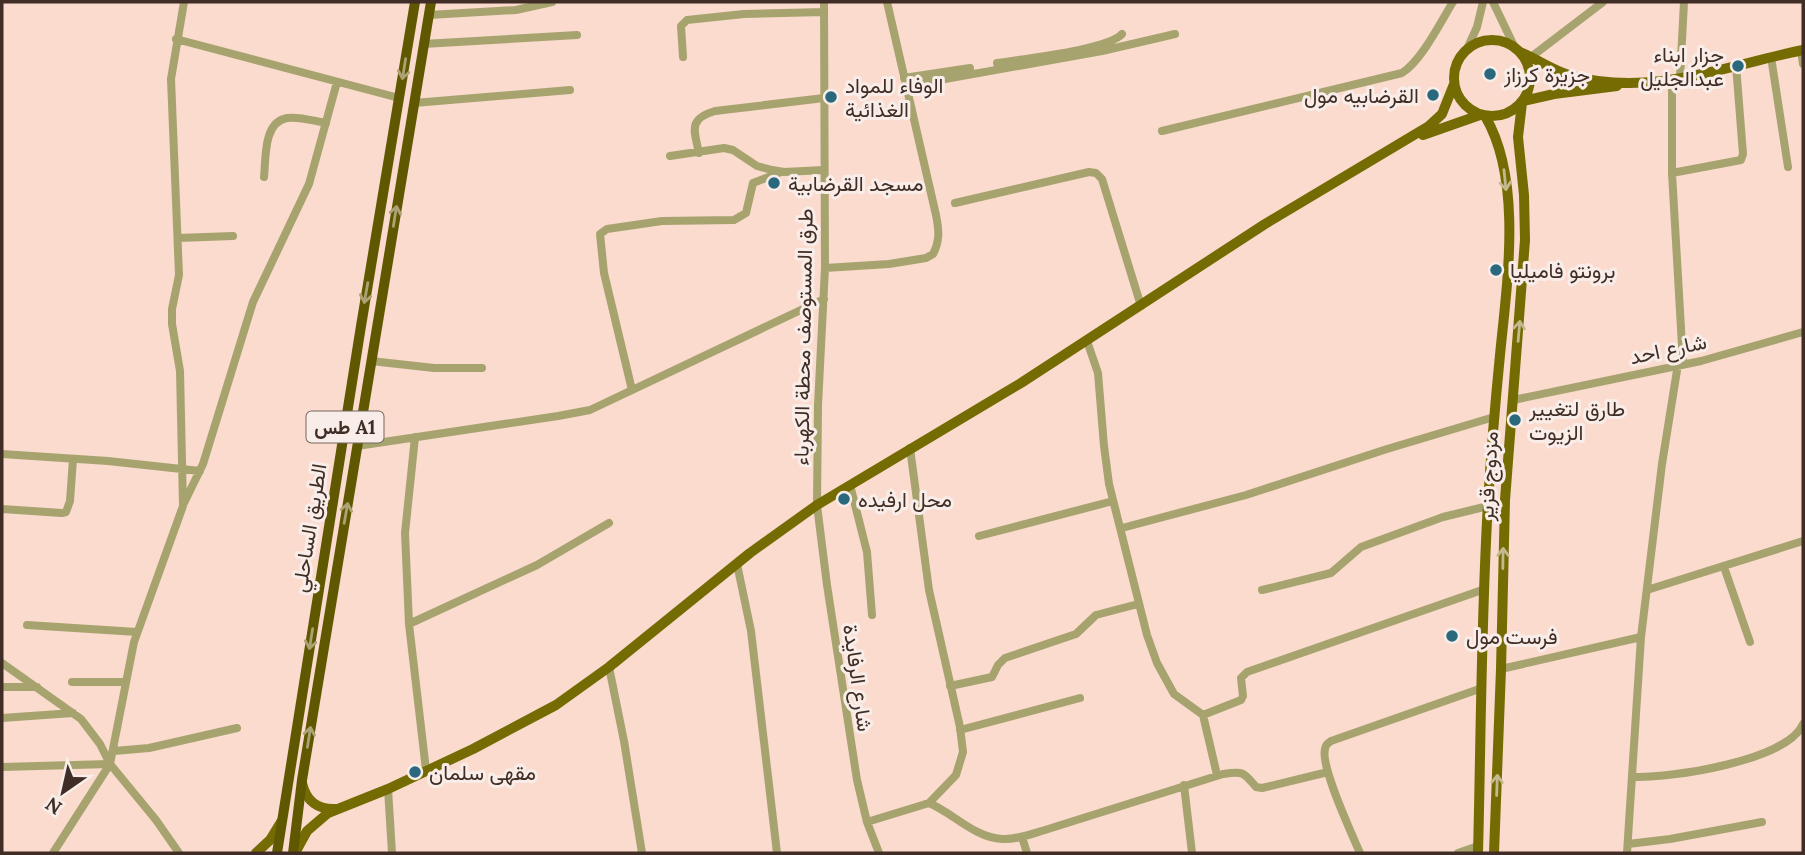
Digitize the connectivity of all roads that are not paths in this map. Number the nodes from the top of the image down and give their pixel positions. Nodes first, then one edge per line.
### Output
1 (184, 2) edge
2 (415, 2) edge
3 (431, 2) edge
4 (552, 2) edge
5 (824, 2) edge
6 (890, 2) edge
7 (1452, 2) edge
8 (1483, 2) edge
9 (1493, 2) edge
10 (1603, 2) edge
11 (1684, 2) edge
12 (824, 12) junction
13 (429, 15) junction
14 (1122, 34) dead end
15 (1175, 34) dead end
16 (578, 35) dead end
17 (176, 39) junction
18 (423, 44) junction
19 (1467, 50) junction
20 (1802, 50) edge
21 (1522, 52) junction
22 (682, 57) dead end
23 (1771, 57) junction
24 (1803, 64) edge
25 (1736, 65) junction
26 (1676, 79) junction
27 (337, 82) junction
28 (905, 82) junction
29 (1454, 84) junction
30 (1624, 85) junction
31 (570, 90) dead end
32 (399, 98) junction
33 (824, 98) junction
34 (1523, 102) junction
35 (414, 103) junction
36 (1483, 115) junction
37 (326, 123) junction
38 (1162, 131) dead end
39 (1396, 146) junction
40 (699, 153) junction
41 (670, 156) dead end
42 (1788, 167) dead end
43 (824, 170) junction
44 (781, 172) junction
45 (1672, 173) junction
46 (264, 177) dead end
47 (955, 203) dead end
48 (233, 236) dead end
49 (178, 238) junction
50 (825, 268) junction
51 (824, 299) junction
52 (1141, 306) junction
53 (1803, 332) edge
54 (1087, 341) junction
55 (371, 361) junction
56 (1680, 364) junction
57 (482, 368) dead end
58 (632, 390) junction
59 (1513, 400) junction
60 (1494, 417) junction
61 (415, 437) junction
62 (1492, 441) junction
63 (1509, 442) junction
64 (358, 446) junction
65 (910, 448) junction
66 (2, 454) edge
67 (73, 459) junction
68 (183, 468) junction
69 (200, 471) junction
70 (850, 485) junction
71 (1113, 501) junction
72 (817, 505) junction
73 (183, 506) junction
74 (1488, 506) junction
75 (2, 509) edge
76 (609, 523) dead end
77 (1122, 528) junction
78 (979, 536) dead end
79 (1803, 541) edge
80 (737, 564) junction
81 (1724, 567) junction
82 (1485, 589) junction
83 (1262, 590) dead end
84 (1647, 590) junction
85 (1138, 604) junction
86 (872, 615) dead end
87 (409, 624) junction
88 (27, 625) dead end
89 (137, 632) junction
90 (1640, 637) junction
91 (1750, 642) dead end
92 (2, 663) edge
93 (609, 667) junction
94 (1501, 669) junction
95 (72, 682) dead end
96 (126, 682) junction
97 (950, 686) junction
98 (2, 687) edge
99 (37, 687) junction
100 (1482, 688) junction
101 (1080, 698) dead end
102 (73, 713) junction
103 (1203, 715) junction
104 (2, 718) edge
105 (1803, 724) edge
106 (237, 728) dead end
107 (960, 730) junction
108 (114, 751) junction
109 (110, 764) junction
110 (2, 767) edge
111 (426, 771) junction
112 (1328, 772) junction
113 (1217, 775) junction
114 (1634, 778) junction
115 (302, 780) junction
116 (1184, 785) junction
117 (388, 789) junction
118 (929, 803) junction
119 (337, 809) junction
120 (282, 822) junction
121 (867, 822) junction
122 (1762, 822) dead end
123 (1022, 837) junction
124 (1628, 848) edge
125 (1478, 850) edge
126 (53, 853) edge
127 (179, 853) edge
128 (256, 853) edge
129 (277, 853) edge
130 (294, 853) edge
131 (392, 853) edge
132 (642, 853) edge
133 (777, 853) edge
134 (879, 853) edge
135 (1027, 853) edge
136 (1192, 853) edge
137 (1360, 853) edge
138 (1458, 853) edge
139 (1494, 853) edge

1 - 17 street
2 -> 32 highway, الطريق الساحلي / طس A1
3 - 13 highway, الطريق الساحلي / طس A1
4 - 13 street
5 - 12 street, طرق المستوصف محطة الكهرباء
6 - 28 street
7 - 38 street
8 - 19 street
9 - 21 street
10 - 21 street
11 - 26 street
12 - 22 street
12 - 33 street, طرق المستوصف محطة الكهرباء
13 - 18 highway, الطريق الساحلي / طس A1
14 - 28 street
15 - 28 street
16 - 18 street
17 - 27 street
17 - 49 street
18 - 35 highway, الطريق الساحلي / طس A1
19 - 21 main road
19 - 29 main road
20 - 23 main road
20 - 24 street
21 - 30 main road
21 - 34 main road
23 - 25 main road
23 - 42 street
25 - 26 main road
25 - 45 street
26 - 30 main road
26 - 45 street
27 - 32 street
27 - 37 street
28 - 50 street
29 - 36 main road
29 - 39 main road
30 - 34 main road
31 - 35 street
32 -> 120 highway, الطريق الساحلي / طس A1
33 - 40 street
33 - 43 street, طرق المستوصف محطة الكهرباء
34 - 36 main road
59 -> 34 main road, مزدوج قزير
55 -> 35 highway, الطريق الساحلي / طس A1
36 - 39 main road
36 -> 60 main road, مزدوج قزير
37 - 46 street
37 - 69 street
39 - 52 main road
40 - 41 street
40 - 44 street
43 - 44 street
43 - 50 street, طرق المستوصف محطة الكهرباء
44 - 58 street
45 - 56 street
47 - 52 street
48 - 49 street
49 - 68 street
50 - 51 street, طرق المستوصف محطة الكهرباء
51 - 58 street
51 - 72 street, طرق المستوصف محطة الكهرباء
52 - 54 main road
53 - 56 street, شارع احد
54 - 65 main road
54 - 71 street
55 - 57 street
55 - 64 highway, الطريق الساحلي / طس A1
56 - 59 street, شارع احد
56 - 84 street
58 - 61 street
59 - 63 main road, مزدوج قزير
60 - 62 main road, مزدوج قزير
60 - 77 street
61 - 64 street
61 - 87 street
62 - 63 main road
62 - 74 main road, مزدوج قزير
94 -> 63 main road, مزدوج قزير
115 -> 64 highway, الطريق الساحلي / طس A1
65 - 70 main road
65 - 97 street
66 - 67 street
67 - 68 street
67 - 75 street
68 - 69 street
68 - 73 street
69 - 73 street
70 - 72 main road
70 - 86 street
71 - 77 street
71 - 78 street
72 - 80 main road
72 - 121 street, شارع الرفايدة
73 - 89 street
74 - 82 main road, مزدوج قزير
74 - 83 street
76 - 87 street
77 - 85 street
79 - 81 street
80 - 93 main road
80 - 133 street
81 - 84 street
81 - 91 street
82 - 100 main road, مزدوج قزير
82 - 103 street
84 - 90 street
85 - 97 street
85 - 103 street
87 - 111 street
88 - 89 street
89 - 96 street
90 - 94 street
90 - 114 street
92 - 99 street
93 - 111 main road
93 - 132 street
139 -> 94 main road, مزدوج قزير
95 - 96 street
96 - 108 street
97 - 107 street
98 - 99 street
99 - 102 street
100 - 112 street
100 - 125 main road, مزدوج قزير
101 - 107 street
102 - 104 street
102 - 109 street
103 - 113 street
105 - 114 street
106 - 108 street
107 - 118 street
108 - 109 street
109 - 110 street
109 - 126 street
109 - 127 street
111 - 117 main road
112 - 113 street
112 - 137 street
113 - 116 street
114 - 124 street
115 - 119 main road
115 - 130 highway, الطريق الساحلي / طس A1
116 - 123 street
116 - 136 street
117 - 119 main road
117 - 131 street
118 - 121 street
118 - 123 street
119 - 130 main road
120 - 128 main road
120 - 129 highway, الطريق الساحلي / طس A1
121 - 134 street, شارع الرفايدة
122 - 124 street
123 - 135 street
125 - 138 street

